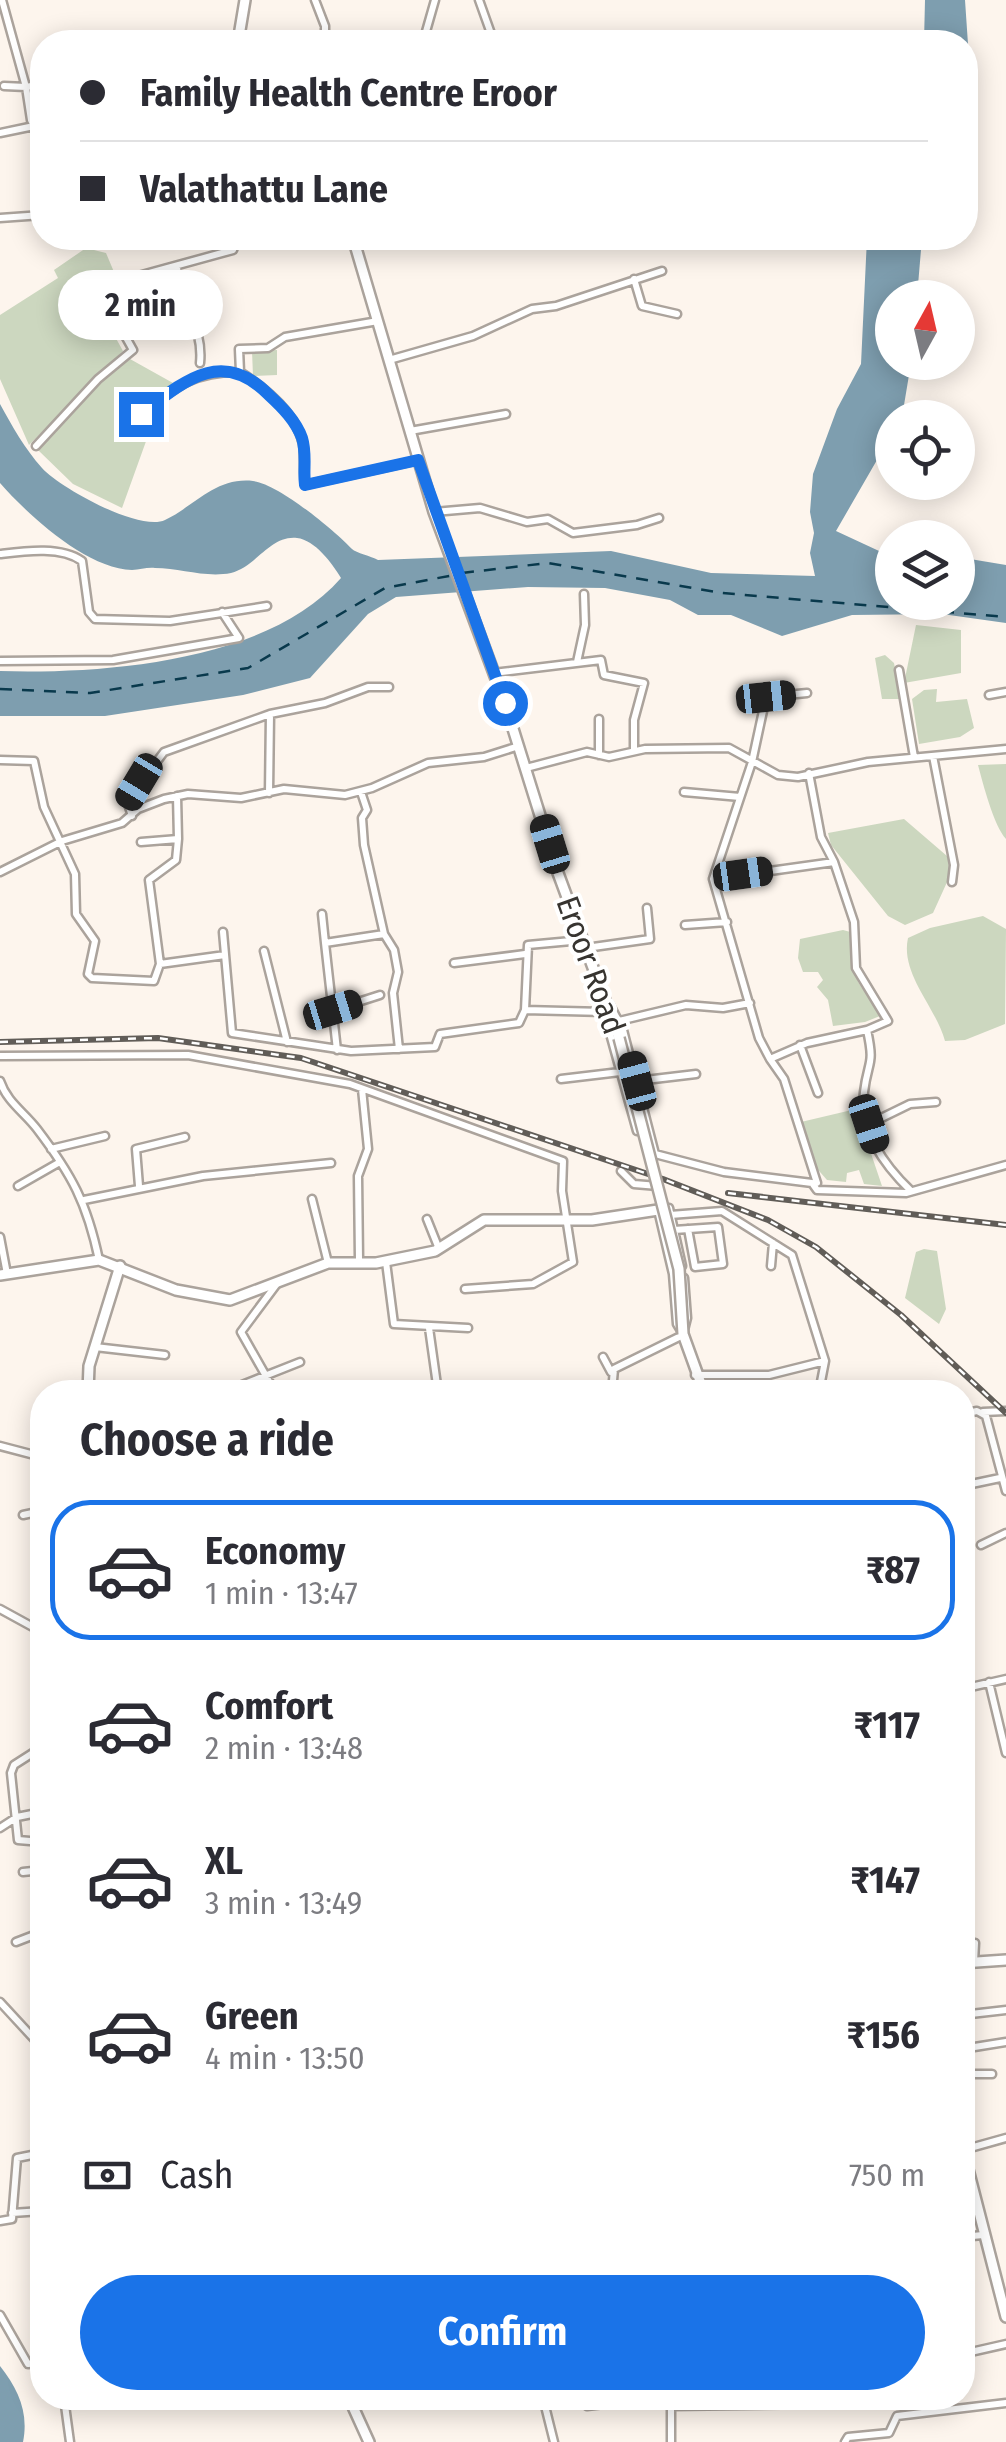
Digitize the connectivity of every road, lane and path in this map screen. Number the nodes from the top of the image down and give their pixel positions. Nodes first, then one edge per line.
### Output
1 (2, 0) edge
2 (244, 0) edge
3 (315, 0) edge
4 (434, 0) edge
5 (480, 0) edge
6 (240, 30) edge
7 (324, 30) edge
8 (426, 30) edge
9 (490, 30) edge
10 (4, 86) dead end
11 (30, 86) edge
12 (26, 87) junction
13 (30, 106) edge
14 (30, 127) edge
15 (0, 133) edge
16 (30, 216) edge
17 (0, 218) edge
18 (234, 250) edge
19 (357, 250) edge
20 (177, 266) junction
21 (662, 271) dead end
22 (634, 279) junction
23 (678, 314) dead end
24 (378, 321) junction
25 (388, 360) junction
26 (200, 363) dead end
27 (240, 372) junction
28 (506, 414) dead end
29 (152, 432) dead end
30 (410, 432) junction
31 (36, 446) dead end
32 (418, 460) junction
33 (434, 512) junction
34 (659, 518) dead end
35 (0, 554) edge
36 (584, 594) dead end
37 (267, 606) dead end
38 (222, 612) junction
39 (0, 662) edge
40 (577, 662) junction
41 (899, 670) dead end
42 (494, 673) junction
43 (390, 688) dead end
44 (1006, 692) edge
45 (807, 693) dead end
46 (989, 695) dead end
47 (270, 714) junction
48 (599, 720) dead end
49 (519, 746) junction
50 (1006, 749) edge
51 (634, 750) junction
52 (599, 754) junction
53 (933, 756) junction
54 (914, 757) junction
55 (0, 760) edge
56 (752, 762) junction
57 (526, 768) junction
58 (808, 773) junction
59 (361, 792) junction
60 (684, 792) dead end
61 (269, 794) junction
62 (177, 796) junction
63 (740, 796) junction
64 (132, 818) junction
65 (178, 839) junction
66 (62, 842) junction
67 (141, 842) dead end
68 (834, 862) junction
69 (0, 872) edge
70 (712, 878) junction
71 (952, 882) dead end
72 (647, 908) dead end
73 (322, 914) dead end
74 (727, 922) junction
75 (685, 925) dead end
76 (224, 932) dead end
77 (384, 934) junction
78 (325, 943) junction
79 (585, 944) junction
80 (264, 950) dead end
81 (526, 954) junction
82 (225, 955) junction
83 (160, 964) junction
84 (454, 964) dead end
85 (380, 995) dead end
86 (604, 995) junction
87 (750, 1003) junction
88 (333, 1010) junction
89 (525, 1010) junction
90 (620, 1021) junction
91 (867, 1030) junction
92 (287, 1042) junction
93 (800, 1045) junction
94 (400, 1049) junction
95 (337, 1050) junction
96 (0, 1056) edge
97 (770, 1059) junction
98 (620, 1072) junction
99 (696, 1074) dead end
100 (561, 1079) dead end
101 (637, 1081) junction
102 (0, 1082) edge
103 (362, 1088) junction
104 (818, 1092) dead end
105 (936, 1102) dead end
106 (869, 1124) junction
107 (648, 1128) junction
108 (104, 1136) dead end
109 (185, 1138) dead end
110 (52, 1149) junction
111 (60, 1162) junction
112 (332, 1163) dead end
113 (1006, 1166) edge
114 (621, 1171) dead end
115 (18, 1186) dead end
116 (139, 1186) junction
117 (658, 1186) junction
118 (820, 1190) junction
119 (911, 1191) junction
120 (84, 1200) junction
121 (312, 1200) dead end
122 (666, 1211) junction
123 (427, 1219) dead end
124 (566, 1220) junction
125 (688, 1229) junction
126 (674, 1230) junction
127 (0, 1238) edge
128 (772, 1242) junction
129 (439, 1249) junction
130 (99, 1260) junction
131 (359, 1260) junction
132 (386, 1262) junction
133 (328, 1263) junction
134 (120, 1266) junction
135 (771, 1266) dead end
136 (4, 1274) edge
137 (278, 1281) junction
138 (465, 1290) dead end
139 (429, 1328) junction
140 (468, 1328) dead end
141 (683, 1335) junction
142 (96, 1348) junction
143 (164, 1355) dead end
144 (603, 1357) dead end
145 (826, 1361) junction
146 (300, 1362) dead end
147 (612, 1373) junction
148 (695, 1375) junction
149 (266, 1377) junction
150 (87, 1380) edge
151 (258, 1380) edge
152 (268, 1380) edge
153 (436, 1380) edge
154 (612, 1380) edge
155 (698, 1380) edge
156 (822, 1380) edge
157 (1006, 1411) edge
158 (983, 1412) junction
159 (975, 1413) edge
160 (0, 1446) edge
161 (30, 1454) edge
162 (1001, 1478) junction
163 (975, 1483) edge
164 (1006, 1491) edge
165 (30, 1514) edge
166 (24, 1515) dead end
167 (1006, 1533) edge
168 (982, 1545) dead end
169 (0, 1609) edge
170 (30, 1625) edge
171 (1006, 1678) edge
172 (989, 1682) junction
173 (975, 1686) edge
174 (1006, 1754) edge
175 (30, 1755) edge
176 (30, 1814) edge
177 (18, 1817) junction
178 (0, 1828) edge
179 (30, 1841) edge
180 (30, 1871) edge
181 (23, 1872) dead end
182 (30, 1937) edge
183 (16, 1942) dead end
184 (1006, 1960) edge
185 (975, 1962) edge
186 (0, 2002) edge
187 (1006, 2010) edge
188 (975, 2014) edge
189 (30, 2034) edge
190 (1006, 2042) edge
191 (975, 2046) edge
192 (975, 2074) edge
193 (992, 2074) dead end
194 (1006, 2138) edge
195 (975, 2150) edge
196 (30, 2155) edge
197 (975, 2201) edge
198 (30, 2212) edge
199 (12, 2214) junction
200 (0, 2222) edge
201 (983, 2235) junction
202 (975, 2236) edge
203 (1002, 2288) edge
204 (0, 2315) edge
205 (1006, 2317) edge
206 (1006, 2344) edge
207 (975, 2351) edge
208 (30, 2364) edge
209 (1006, 2402) edge
210 (975, 2406) edge
211 (66, 2410) edge
212 (354, 2410) edge
213 (546, 2410) edge
214 (672, 2410) edge
215 (944, 2410) edge
216 (70, 2442) edge
217 (368, 2442) edge
218 (554, 2442) edge
219 (671, 2442) edge
220 (846, 2442) edge

1 - 12 street
2 - 6 main road
3 - 7 street
4 - 8 street
5 - 9 street
10 - 12 street
11 - 12 street
12 - 13 street
14 - 15 street
16 - 17 street
18 - 20 street
19 - 24 main road
20 - 26 street
20 - 31 street
21 - 22 street
22 - 23 street
22 - 25 street
24 - 25 main road
24 - 27 street
25 - 30 main road
27 - 29 street
27 - 32 street
28 - 30 street
30 - 32 main road
32 - 33 main road
33 - 34 street
33 - 42 main road, Eroor Road
35 - 38 street
36 - 40 street
37 - 38 street
38 - 39 street
40 - 42 street
40 - 51 street
41 - 54 street
42 - 49 main road, Eroor Road
43 - 47 street
44 - 46 street
45 - 56 street
47 - 61 street
47 - 64 street
48 - 52 street
49 - 57 main road, Eroor Road
49 - 59 street
50 - 53 street
51 - 52 street
51 - 56 street
52 - 57 street
53 - 54 street
53 - 71 street
54 - 58 street
55 - 66 street
56 - 58 street
56 - 63 street
57 - 79 main road, Eroor Road
58 - 68 street
59 - 61 street
59 - 77 street
60 - 63 street
61 - 62 street
62 - 64 street
62 - 65 street
63 - 70 street
64 - 66 street
65 - 67 street
65 - 83 street
66 - 69 street
66 - 83 street
68 - 70 street
68 - 91 street
70 - 74 street
72 - 79 street
73 - 78 street
74 - 75 street
74 - 87 street
76 - 82 street
77 - 78 street
77 - 94 street
78 - 88 street
79 - 81 street
79 - 86 main road, Eroor Road
80 - 92 street
81 - 84 street
81 - 89 street
82 - 83 street
82 - 92 street
85 - 88 street
86 - 90 street
86 - 117 main road, Eroor Road, bridge
87 - 90 street
87 - 97 street
88 - 95 street
89 - 94 street
89 - 98 street
90 - 101 street
91 - 93 street
91 - 106 street
92 - 95 street
93 - 97 street
93 - 104 street
94 - 95 street
96 - 103 street
97 - 118 street
98 - 100 street
98 - 107 street
99 - 101 street
101 - 107 street
102 - 110 street
103 - 124 street
103 - 131 street
105 - 106 street
106 - 119 street
107 - 118 street
108 - 110 street
109 - 116 street
110 - 111 street
111 - 115 street
111 - 120 street
112 - 116 street
113 - 119 street
114 - 117 street
116 - 120 street
117 - 141 main road, Eroor Road, bridge
118 - 119 street
120 - 130 street
121 - 133 street
122 - 124 main road
122 - 126 street
122 - 128 street
122 - 141 street
123 - 129 street
124 - 129 main road
124 - 138 street
125 - 125 street
125 - 126 street
126 - 141 street
127 - 136 street
128 - 135 street
128 - 145 street
129 - 132 main road
130 - 134 main road
130 - 136 main road
131 - 132 main road
131 - 133 main road
132 - 139 street
133 - 137 main road
134 - 137 main road
134 - 142 main road
137 - 149 street
139 - 140 street
139 - 153 street
141 - 147 street
141 - 148 main road, Eroor Road
142 - 143 street
142 - 150 main road
144 - 147 street
145 - 148 street
145 - 156 street
146 - 149 street
147 - 154 street
148 - 155 main road, Eroor Road
149 - 151 street
149 - 152 street
157 - 158 street
158 - 159 street
158 - 162 street
160 - 161 street
162 - 163 street
162 - 164 street
165 - 166 street
167 - 168 street
169 - 170 street
171 - 172 street
172 - 173 street
172 - 174 street
175 - 177 street
176 - 177 street
177 - 178 street
177 - 179 street
180 - 181 street
182 - 183 street
184 - 185 main road
186 - 189 street
187 - 188 street
190 - 191 street
192 - 193 street
194 - 195 street
196 - 199 street
197 - 201 main road
198 - 199 street
199 - 200 street
201 - 202 street
201 - 203 main road
203 - 205 main road
204 - 208 street
206 - 207 street
209 - 210 street
211 - 216 street
212 - 217 main road
213 - 218 street
214 - 219 street
215 - 220 street

